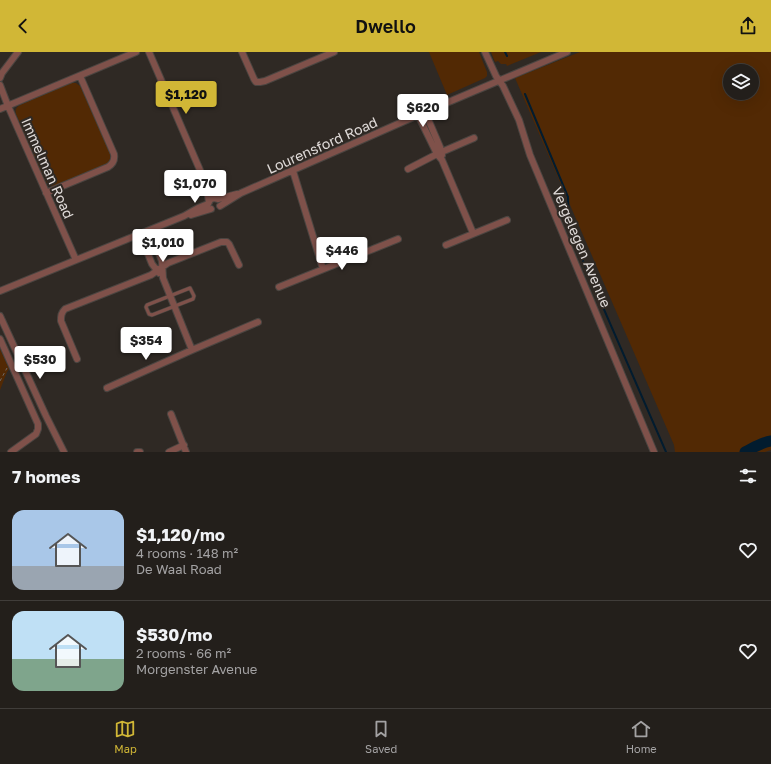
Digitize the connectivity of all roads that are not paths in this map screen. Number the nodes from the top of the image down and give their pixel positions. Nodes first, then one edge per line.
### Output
1 (18, 52) edge
2 (136, 52) edge
3 (149, 52) edge
4 (242, 52) edge
5 (334, 52) edge
6 (485, 52) edge
7 (566, 52) edge
8 (324, 54) edge
9 (80, 76) junction
10 (0, 78) edge
11 (498, 81) junction
12 (0, 85) edge
13 (8, 106) junction
14 (0, 109) edge
15 (425, 112) junction
16 (418, 115) junction
17 (474, 138) dead end
18 (439, 153) junction
19 (408, 169) dead end
20 (293, 171) junction
21 (206, 184) junction
22 (46, 193) junction
23 (241, 193) junction
24 (217, 199) junction
25 (209, 205) junction
26 (220, 206) junction
27 (507, 220) dead end
28 (150, 230) junction
29 (473, 233) junction
30 (140, 234) junction
31 (398, 239) dead end
32 (446, 245) dead end
33 (76, 260) junction
34 (239, 265) dead end
35 (160, 269) junction
36 (323, 269) junction
37 (279, 287) dead end
38 (0, 290) edge
39 (170, 296) junction
40 (174, 307) junction
41 (0, 316) edge
42 (258, 322) dead end
43 (0, 338) edge
44 (192, 350) junction
45 (77, 359) dead end
46 (107, 388) dead end
47 (171, 414) dead end
48 (184, 445) junction
49 (12, 452) edge
50 (64, 452) edge
51 (169, 452) edge
52 (186, 452) edge
53 (654, 452) edge

1 - 10 street
2 - 9 street
3 - 21 street
4 - 8 street
5 - 8 street
6 - 11 street, Vergelegen Avenue
7 - 11 street, Lourensford Road
9 - 13 street
9 - 22 street
11 - 15 street, Lourensford Road
11 - 53 street, Vergelegen Avenue
12 - 13 street, Immelman Road
13 - 14 street
13 - 22 street, Immelman Road
15 - 16 street, Lourensford Road
15 - 18 street
16 - 18 street
16 - 20 street, Lourensford Road
17 - 18 street
18 - 19 street
18 - 29 street
20 - 23 street, Lourensford Road
20 - 36 street
21 - 24 street
21 - 25 street
22 - 33 street, Immelman Road
23 - 24 street, Lourensford Road
23 - 26 street, Lourensford Road
24 - 25 street
24 - 26 street
25 - 26 street
25 - 28 street
27 - 29 street
28 - 30 street
28 - 35 street
29 - 32 street
30 - 33 street
30 - 35 street
31 - 36 street
33 - 38 street
34 - 35 street
35 - 39 street
35 - 45 street
36 - 37 street
39 - 40 street
39 - 40 lane
39 - 40 lane
40 - 44 street
41 - 50 street
42 - 44 street
43 - 49 street
44 - 46 street
47 - 48 street
48 - 51 street
48 - 52 street

